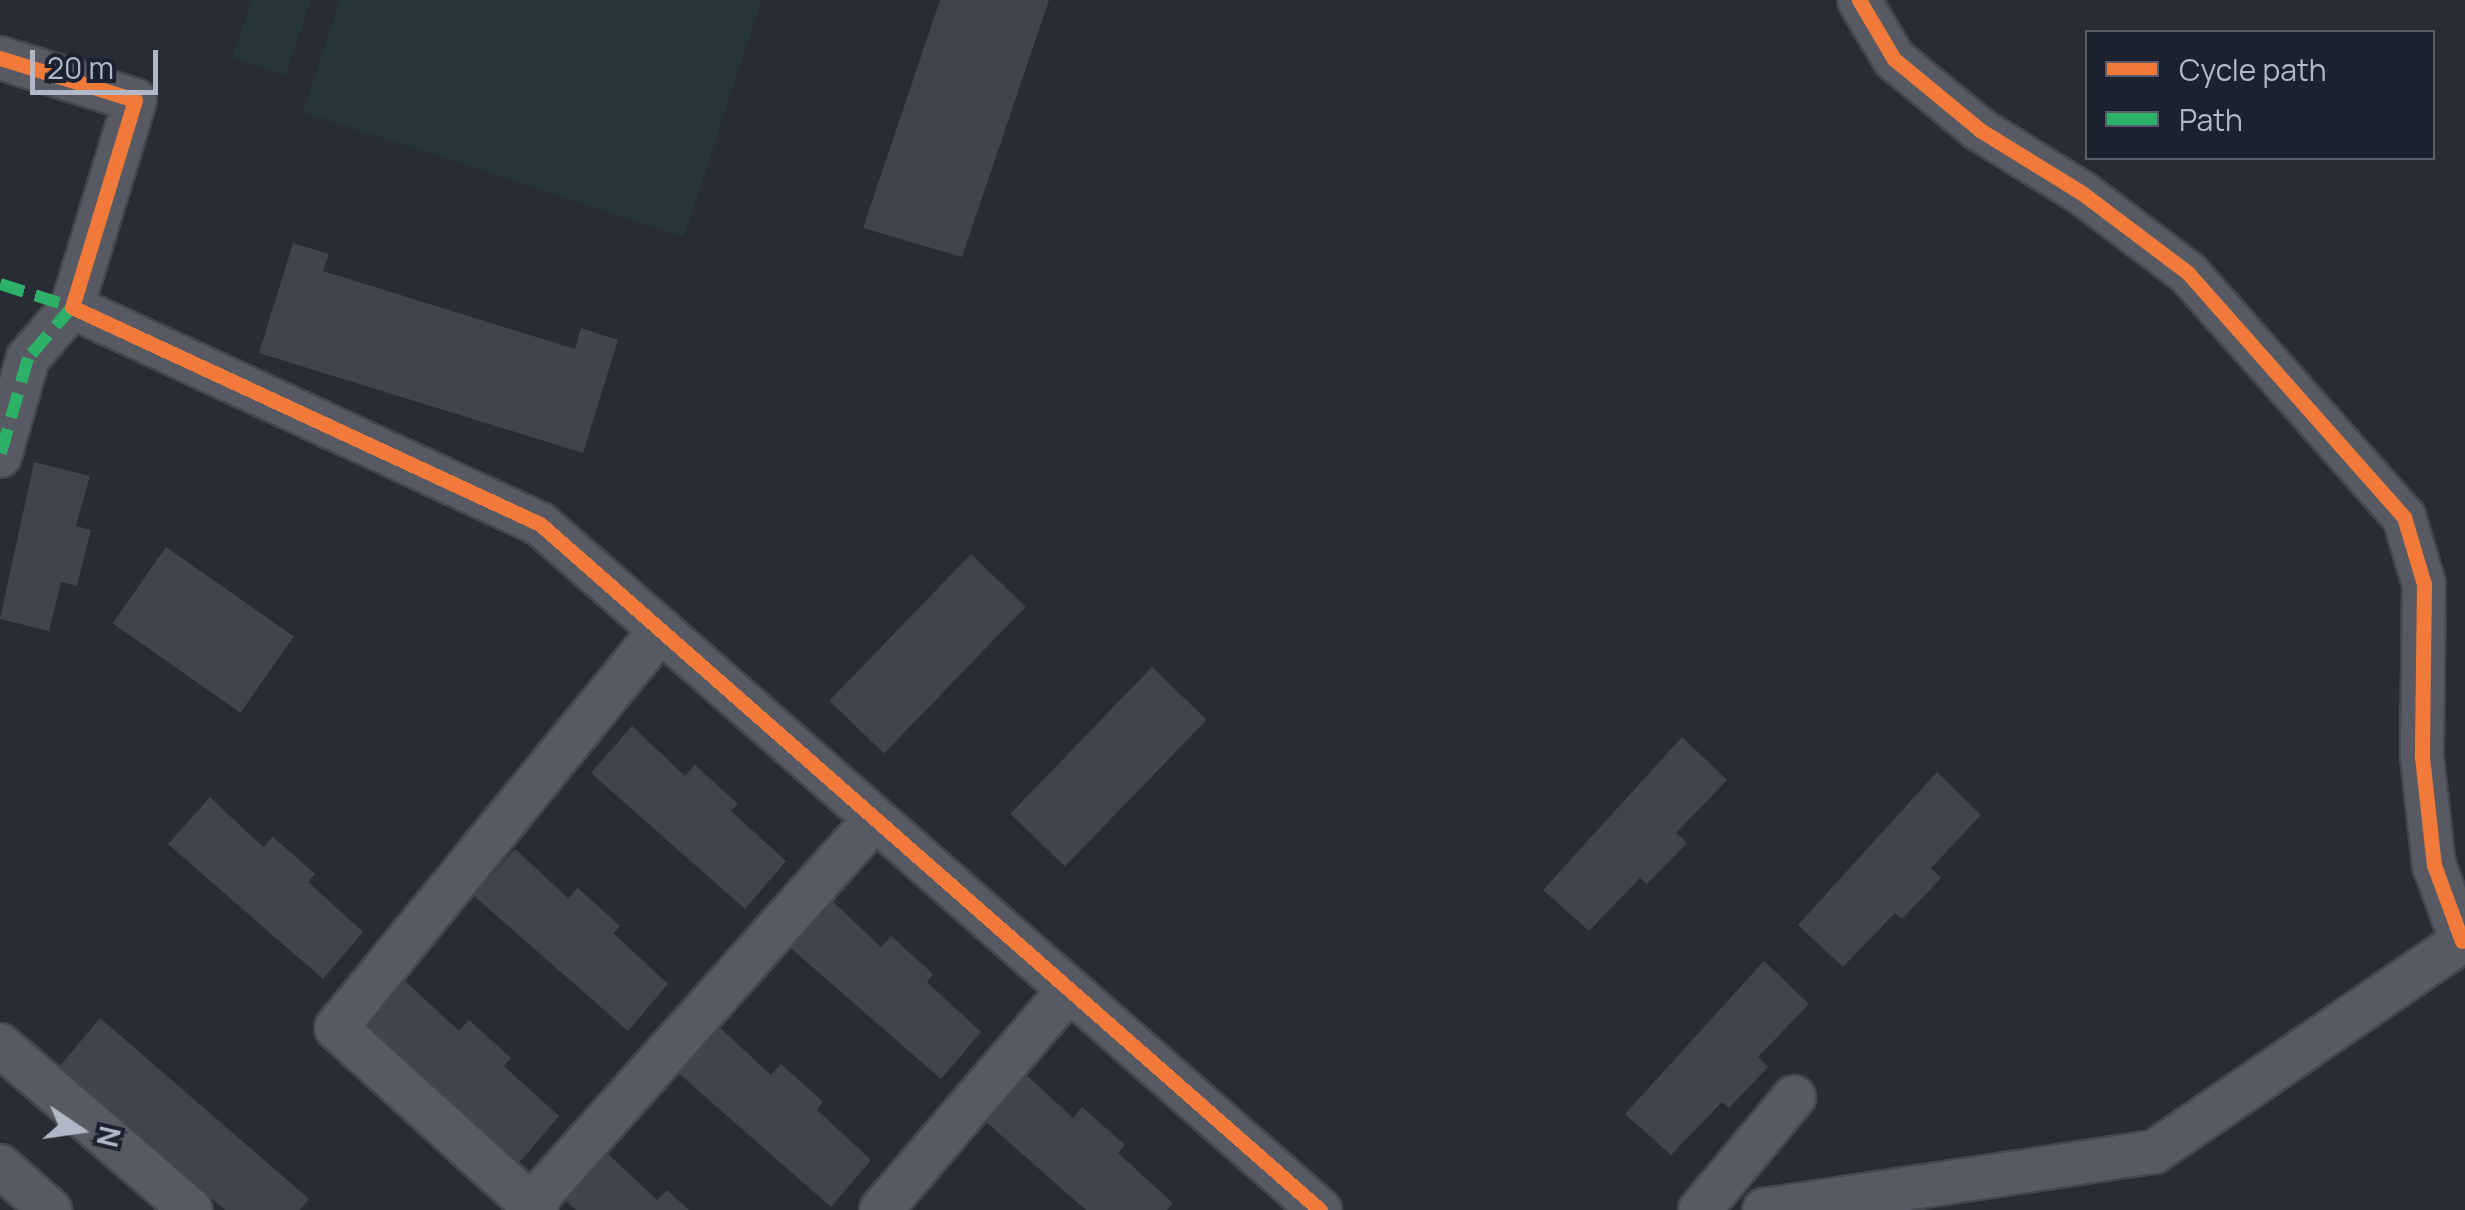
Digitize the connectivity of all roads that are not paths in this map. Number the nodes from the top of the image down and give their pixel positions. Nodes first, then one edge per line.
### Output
1 (1858, 0) edge
2 (0, 58) edge
3 (72, 307) junction
4 (0, 456) edge
5 (661, 630) junction
6 (875, 819) junction
7 (2464, 940) edge
8 (1069, 990) junction
9 (0, 1046) edge
10 (1794, 1097) dead end
11 (0, 1166) edge
12 (534, 1207) edge
13 (183, 1208) edge
14 (50, 1210) edge
15 (881, 1210) edge
16 (1320, 1210) edge
17 (1700, 1210) edge
18 (1764, 1210) edge

1 - 7 street
2 - 3 street
3 - 4 street
3 - 5 street
5 - 6 street
5 - 12 street
6 - 8 street
6 - 12 street
7 - 18 street
8 - 15 street
8 - 16 street
9 - 13 street
10 - 17 street
11 - 14 street

